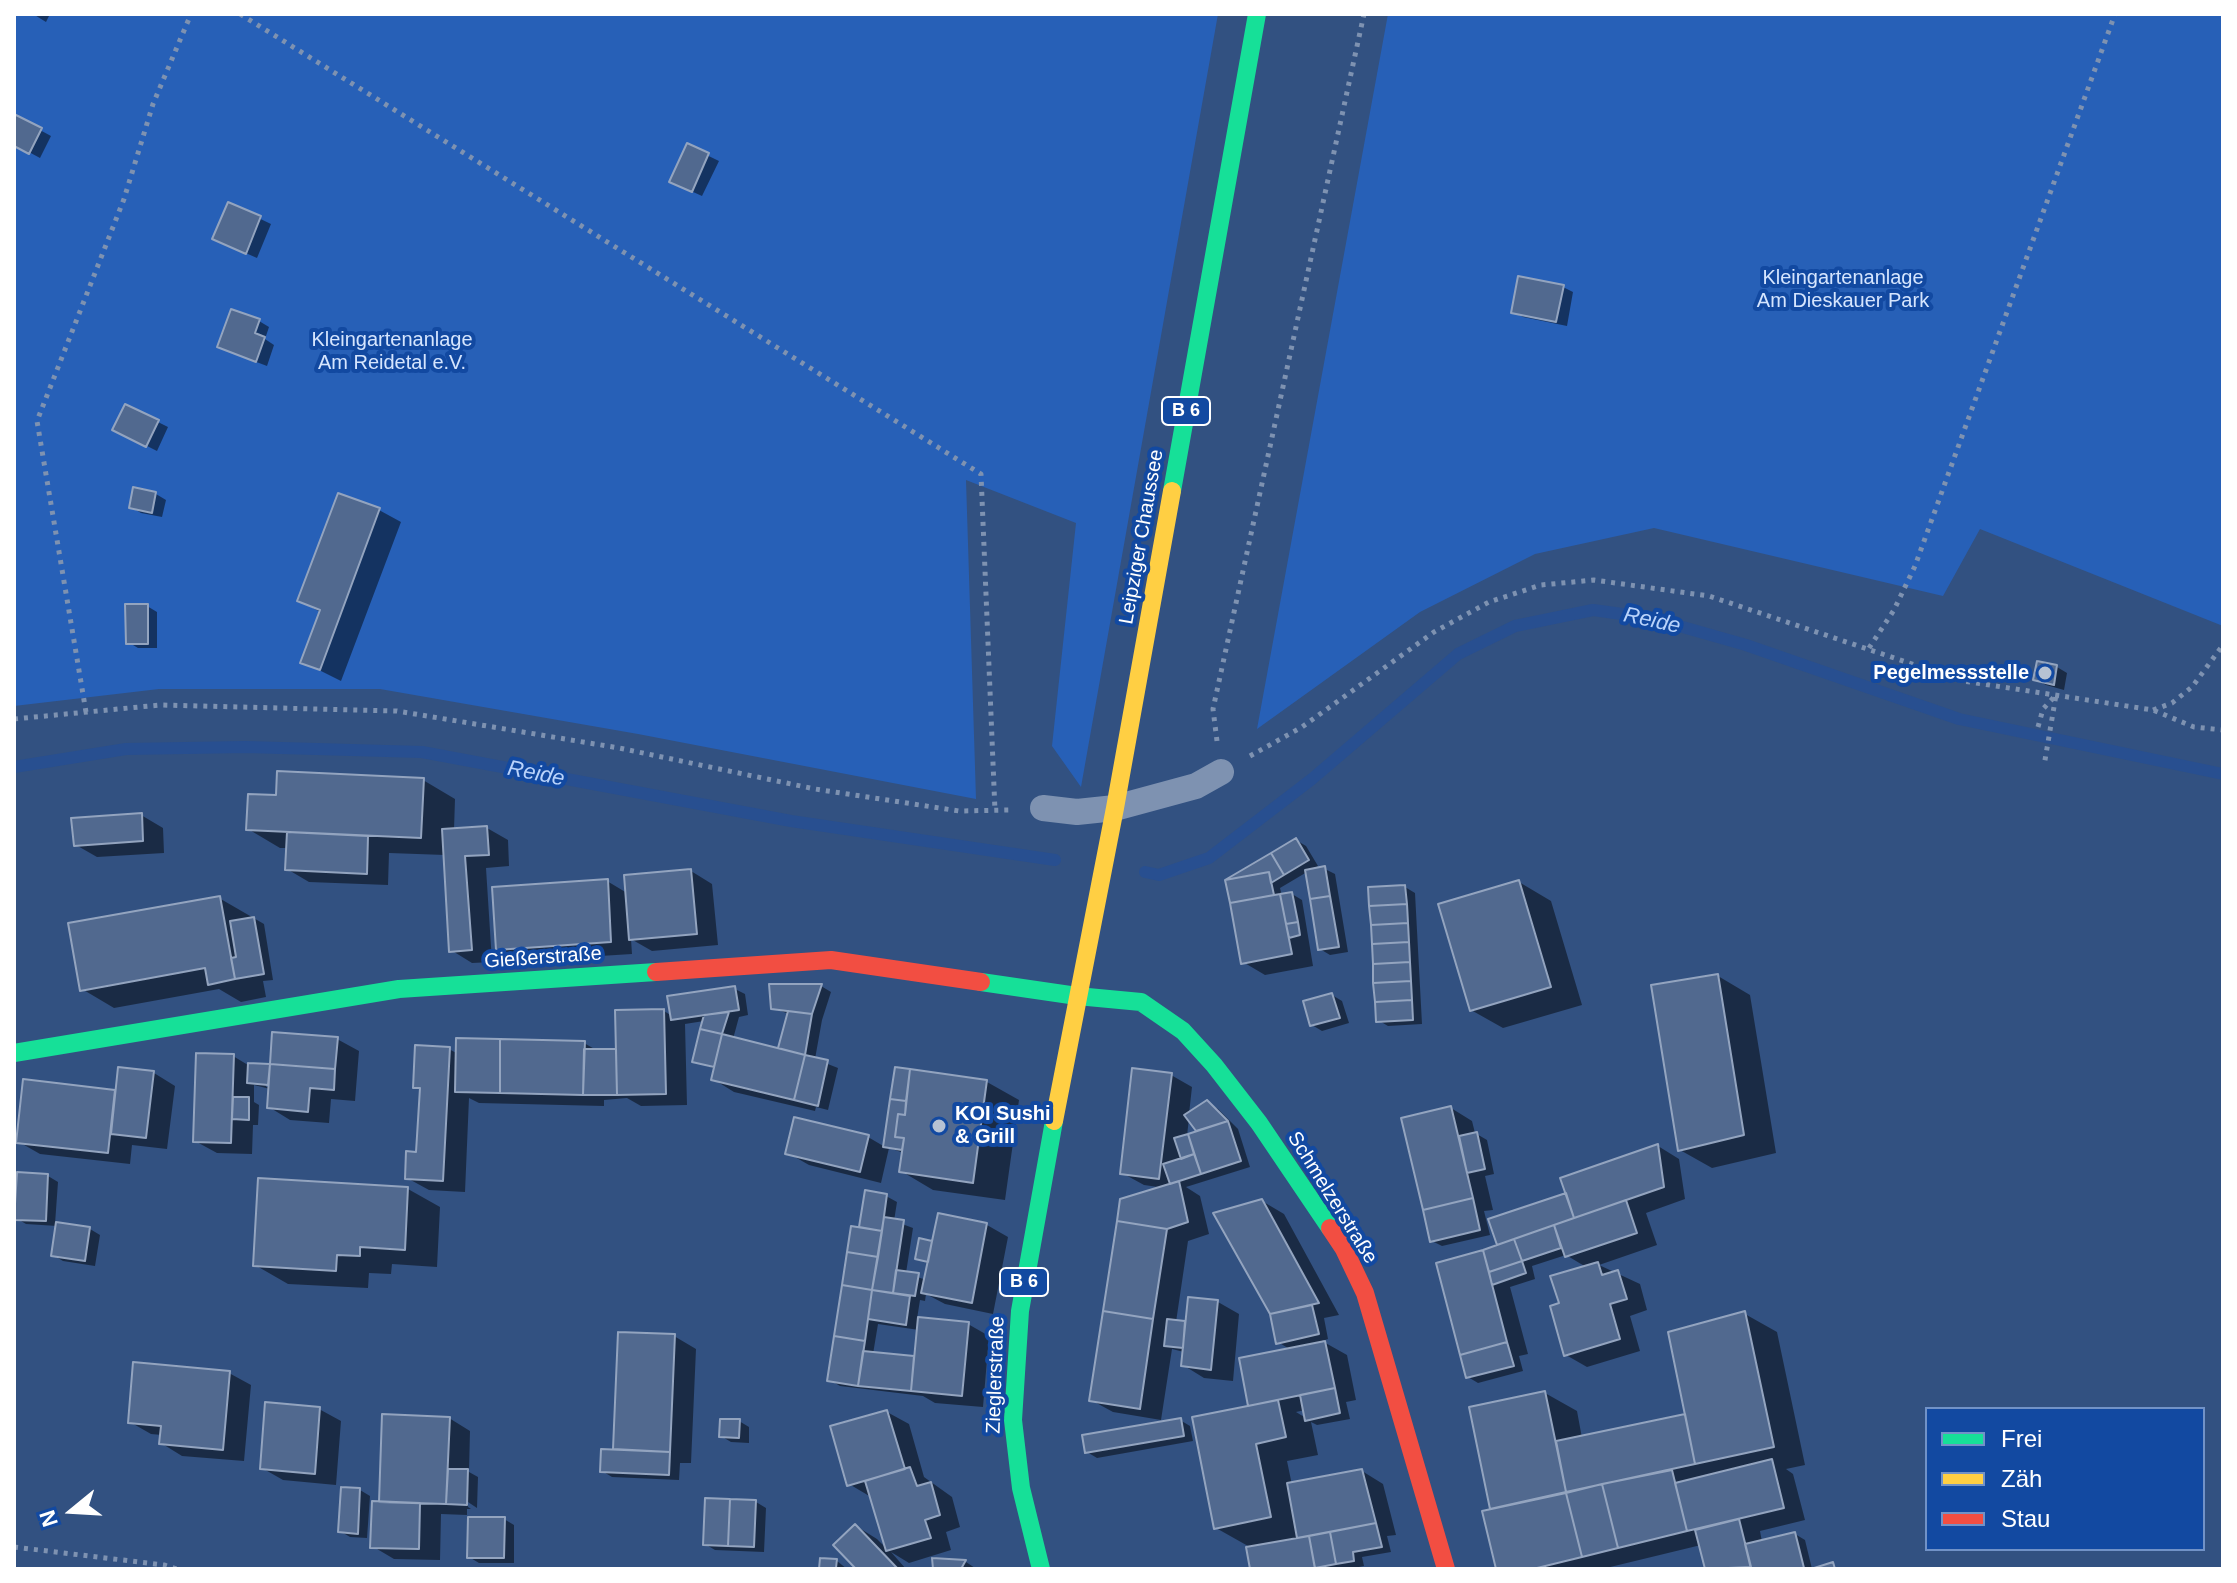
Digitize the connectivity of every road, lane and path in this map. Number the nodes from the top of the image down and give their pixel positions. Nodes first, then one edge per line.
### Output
1 (191, 14) edge
2 (240, 14) edge
3 (1257, 14) edge
4 (1364, 14) edge
5 (2115, 14) edge
6 (2223, 645) edge
7 (1869, 648) junction
8 (2056, 695) junction
9 (2153, 710) junction
10 (86, 712) junction
11 (14, 719) edge
12 (2038, 727) dead end
13 (2223, 730) edge
14 (2044, 766) dead end
15 (1221, 772) junction
16 (1043, 808) joint
17 (995, 811) junction
18 (1113, 820) junction
19 (1077, 996) junction
20 (14, 1053) edge
21 (14, 1547) edge
22 (177, 1569) edge
23 (1041, 1569) edge
24 (1446, 1569) edge

1 - 10 path
2 - 17 path
3 - 18 street, Leipziger Chaussee / B 6
4 - 15 path
5 - 7 path
6 - 9 path
7 - 8 path
7 - 15 path
8 - 9 path
8 - 12 path
8 - 14 path
9 - 13 path
10 - 11 path
10 - 17 path
15 - 18 lane
16 - 17 path
16 - 18 lane
18 - 19 street, Zieglerstraße / B 6
19 - 20 street, Gießerstraße
19 - 23 street, Zieglerstraße / B 6
19 - 24 street, Schmelzerstraße
21 - 22 path

